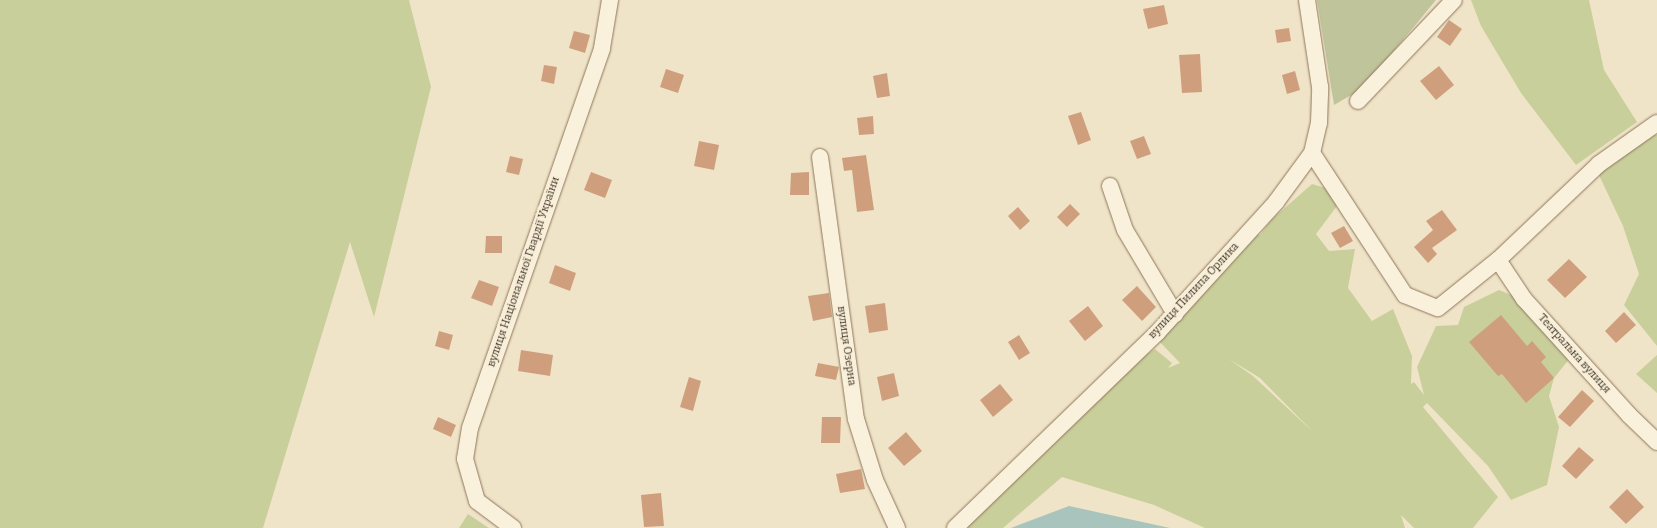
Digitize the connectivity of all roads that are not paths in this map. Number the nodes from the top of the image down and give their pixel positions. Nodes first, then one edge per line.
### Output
1 (610, 0) edge
2 (1307, 0) edge
3 (1454, 0) edge
4 (1358, 101) dead end
5 (1657, 122) edge
6 (1312, 153) junction
7 (820, 157) dead end
8 (1110, 186) dead end
9 (1498, 260) junction
10 (1175, 314) junction
11 (1657, 442) edge
12 (513, 528) edge
13 (897, 528) edge
14 (955, 528) edge

1 - 12 street, вулиця Національної Гвардії України
2 - 6 street, вулиця Пилипа Орлика
3 - 4 street
5 - 9 street
6 - 9 street
6 - 10 street, вулиця Пилипа Орлика
7 - 13 street, вулиця Озерна
8 - 10 street
9 - 11 street, Театральна вулиця
10 - 14 street, вулиця Пилипа Орлика

